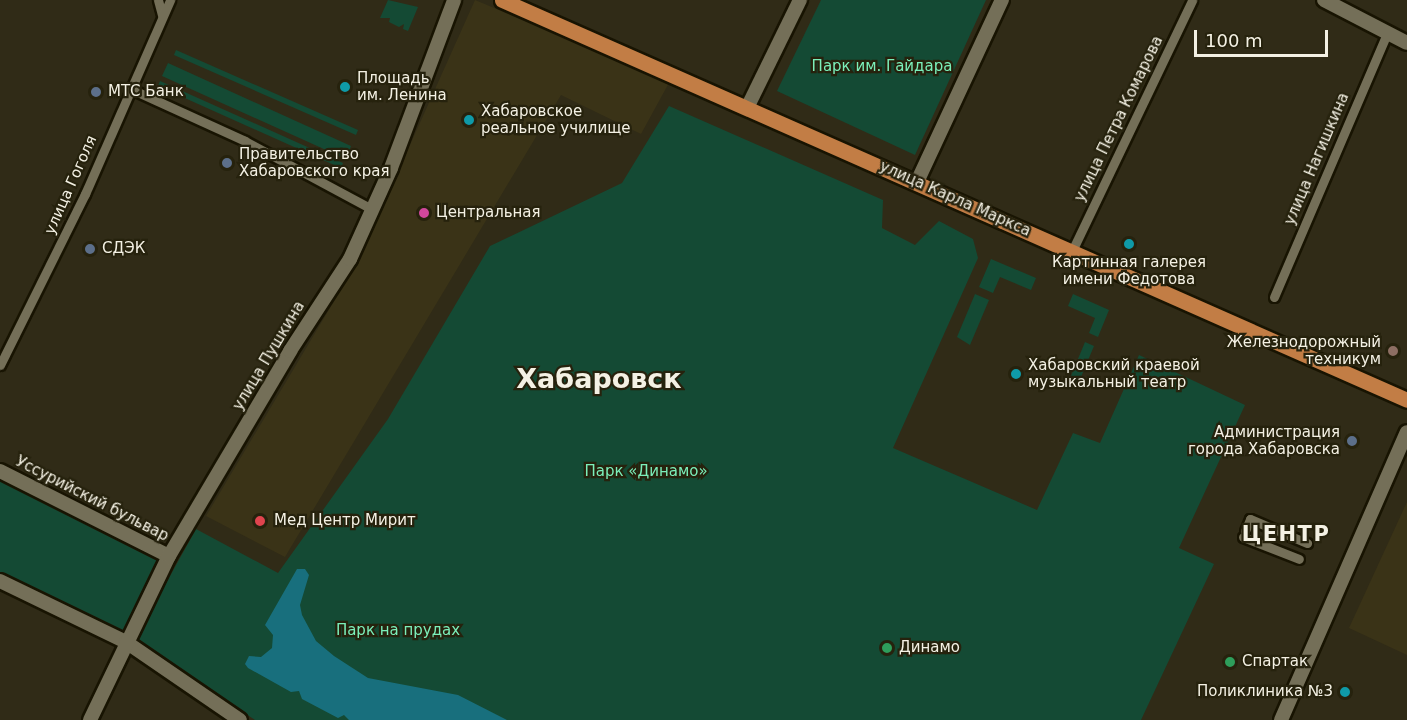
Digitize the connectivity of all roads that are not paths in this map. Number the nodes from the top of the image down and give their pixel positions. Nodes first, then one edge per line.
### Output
1 (158, 0) edge
2 (170, 0) edge
3 (454, 0) edge
4 (502, 0) edge
5 (800, 0) edge
6 (1002, 0) edge
7 (1192, 0) edge
8 (1324, 0) edge
9 (162, 15) junction
10 (1387, 33) junction
11 (1407, 43) edge
12 (131, 89) junction
13 (748, 106) junction
14 (917, 182) junction
15 (372, 209) junction
16 (1072, 251) junction
17 (1274, 297) dead end
18 (0, 363) edge
19 (1407, 400) edge
20 (1407, 432) edge
21 (0, 471) edge
22 (1282, 532) junction
23 (1307, 543) dead end
24 (1274, 550) junction
25 (169, 556) junction
26 (1299, 559) dead end
27 (0, 581) edge
28 (126, 642) junction
29 (90, 720) edge
30 (240, 720) edge
31 (1281, 720) edge

1 - 9 street
2 - 9 street, улица Гоголя
3 - 15 street, улица Пушкина
4 - 13 main road, улица Карла Маркса
5 - 13 street
6 - 14 street
7 - 16 street, улица Петра Комарова
8 - 10 street
9 - 12 street, улица Гоголя
10 - 11 street
10 - 17 street, улица Нагишкина
12 - 15 street
12 - 18 street, улица Гоголя
13 - 14 main road, улица Карла Маркса
14 - 16 main road, улица Карла Маркса
15 - 25 street, улица Пушкина
16 - 19 main road, улица Карла Маркса
20 - 31 street
21 - 25 street, Уссурийский бульвар
22 - 23 street
22 - 24 street
22 - 24 street
24 - 26 street
25 - 28 street, улица Пушкина
27 - 28 street
28 - 29 street, улица Пушкина
28 - 30 street

